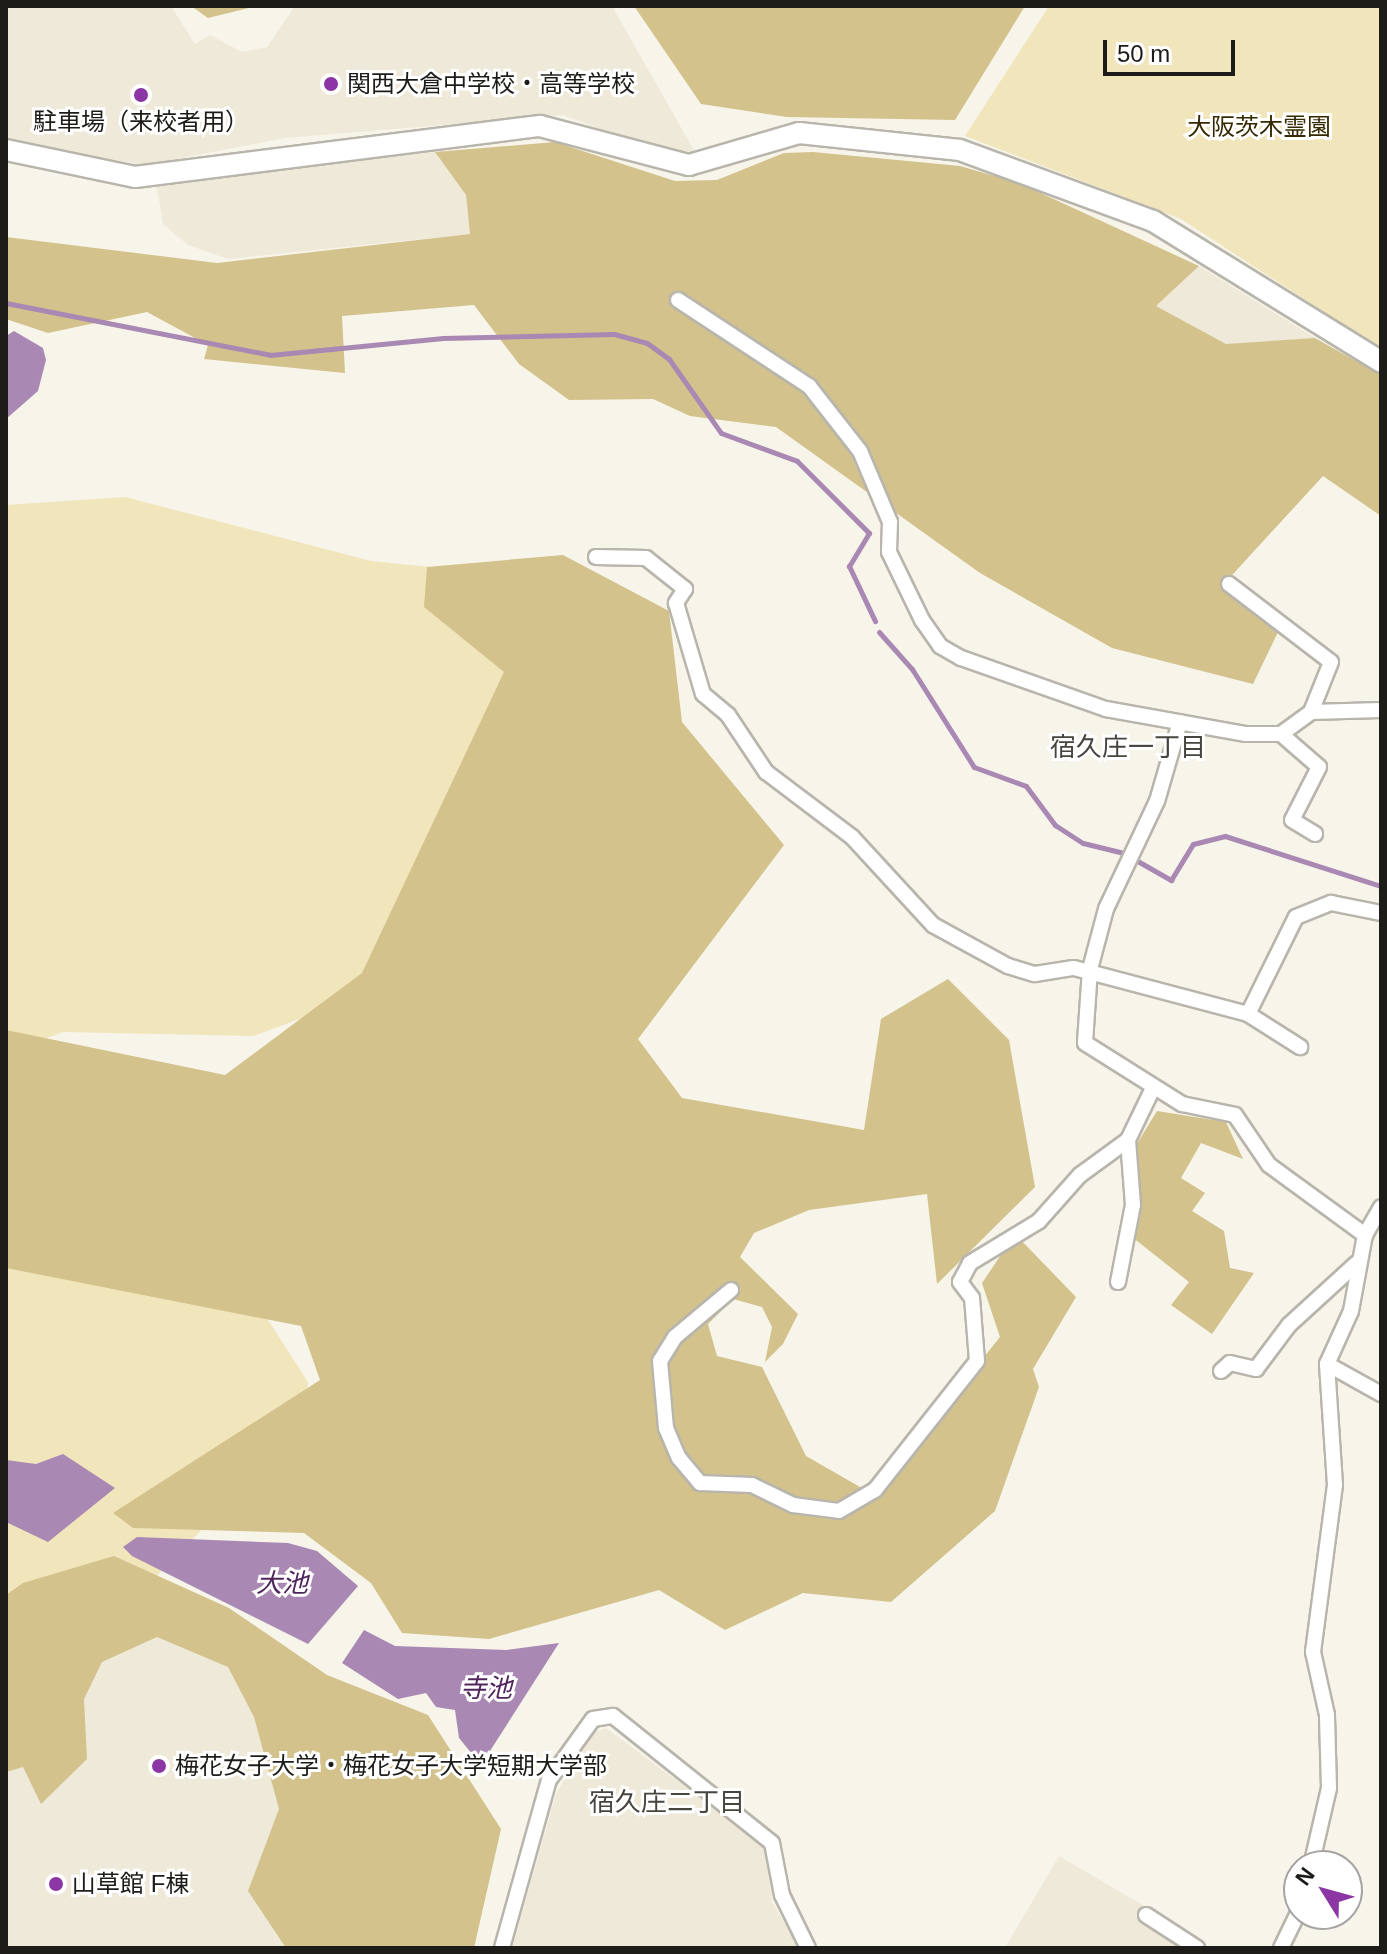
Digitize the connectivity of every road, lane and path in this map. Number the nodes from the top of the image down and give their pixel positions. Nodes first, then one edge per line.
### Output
1 (6, 150) edge
2 (678, 300) dead end
3 (1381, 362) edge
4 (596, 557) dead end
5 (1229, 584) dead end
6 (1381, 710) edge
7 (1311, 712) junction
8 (1180, 722) junction
9 (1281, 734) junction
10 (1315, 834) dead end
11 (1381, 913) edge
12 (1090, 977) junction
13 (1248, 1014) junction
14 (1300, 1047) dead end
15 (1153, 1088) junction
16 (1128, 1140) junction
17 (1381, 1207) edge
18 (1365, 1235) junction
19 (1359, 1260) junction
20 (1118, 1282) dead end
21 (731, 1290) dead end
22 (1327, 1364) junction
23 (1221, 1371) dead end
24 (1381, 1394) edge
25 (1315, 1850) edge
26 (1146, 1915) dead end
27 (1290, 1930) edge
28 (502, 1948) edge
29 (808, 1948) edge
30 (1197, 1948) edge
31 (1281, 1948) edge

1 - 3 street
2 - 8 street
4 - 12 street
5 - 7 street
6 - 7 street
7 - 9 street
8 - 9 street
8 - 12 street
9 - 10 street
11 - 13 street
12 - 13 street
12 - 15 street
13 - 14 street
15 - 16 street
15 - 18 street
16 - 20 street
16 - 21 street
17 - 18 street
18 - 19 street
19 - 22 street
19 - 23 street
22 - 24 street
22 - 25 street
26 - 30 street
27 - 31 street
28 - 29 street

